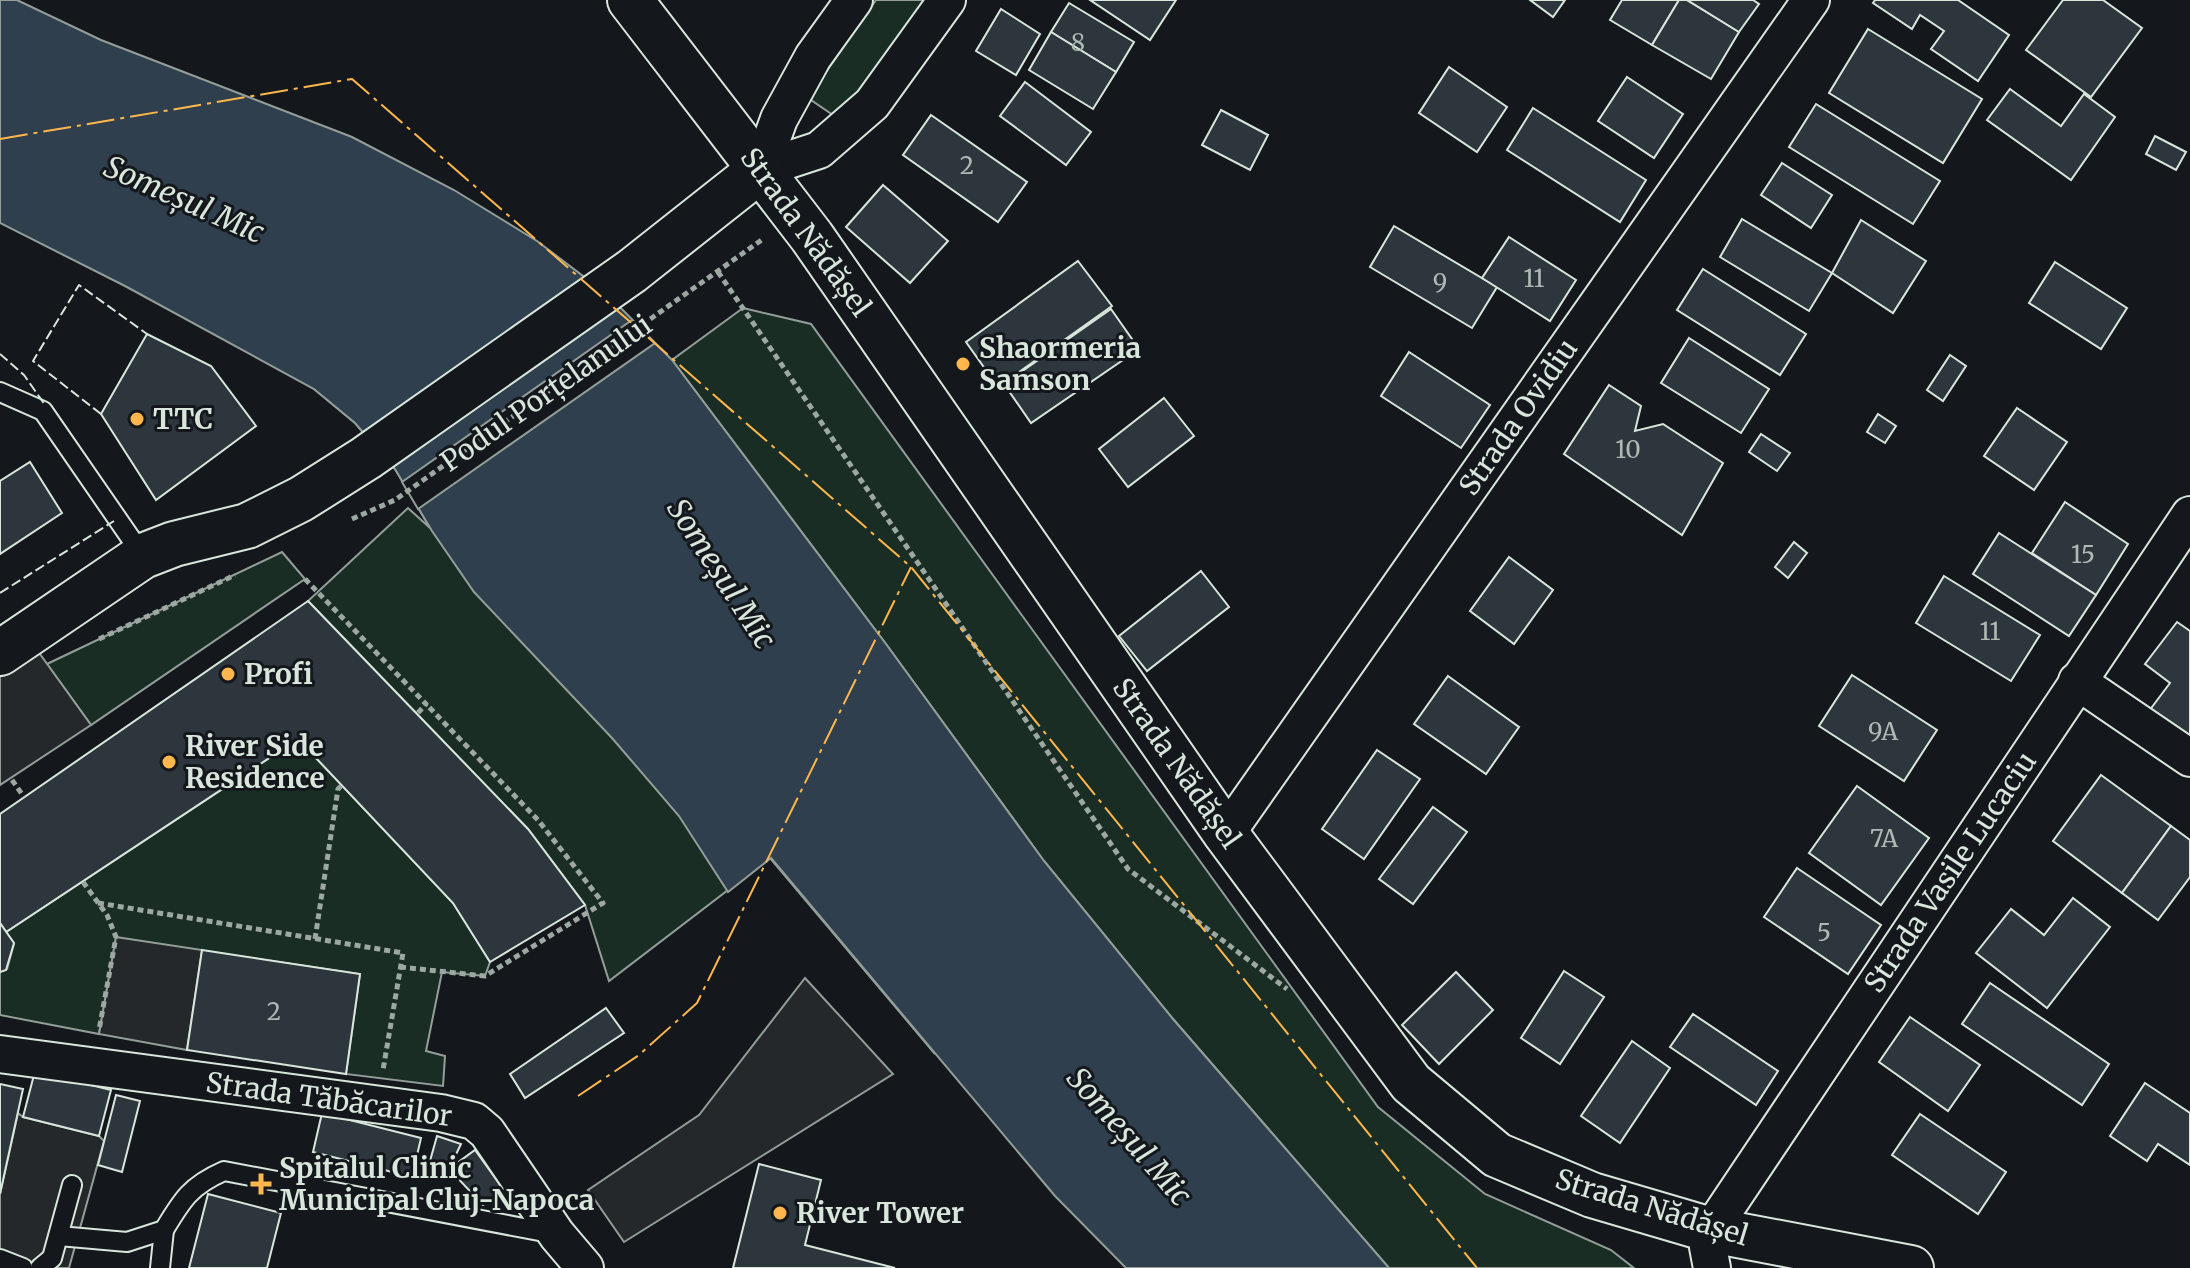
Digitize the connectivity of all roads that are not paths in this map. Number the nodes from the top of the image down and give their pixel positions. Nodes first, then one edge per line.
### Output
1 (630, 0) edge
2 (854, 0) edge
3 (947, 0) edge
4 (1811, 0) edge
5 (761, 169) junction
6 (0, 392) edge
7 (2190, 515) edge
8 (143, 556) junction
9 (0, 653) edge
10 (2077, 681) junction
11 (2190, 758) edge
12 (1226, 834) junction
13 (0, 1054) edge
14 (72, 1185) dead end
15 (164, 1230) junction
16 (557, 1235) junction
17 (59, 1236) junction
18 (1712, 1249) edge
19 (0, 1259) edge
20 (23, 1268) edge
21 (40, 1268) edge
22 (160, 1268) edge
23 (585, 1268) edge
24 (1911, 1268) edge

1 - 5 street, Strada Nădășel
2 - 5 street
3 - 5 street
4 - 12 street, Strada Ovidiu
5 - 8 street, Podul Porțelanului
5 - 12 street, Strada Nădășel
6 - 8 lane
7 - 10 street, Strada Vasile Lucaciu
8 - 9 street, Podul Porțelanului
10 - 11 street
10 - 18 street, Strada Vasile Lucaciu
12 - 18 street, Strada Nădășel
13 - 16 street, Strada Tăbăcarilor
14 - 17 lane
15 - 16 lane
15 - 17 lane
15 - 22 lane
16 - 23 street, Strada Tăbăcarilor
17 - 21 lane
18 - 24 street, Strada Nădășel
19 - 20 lane

